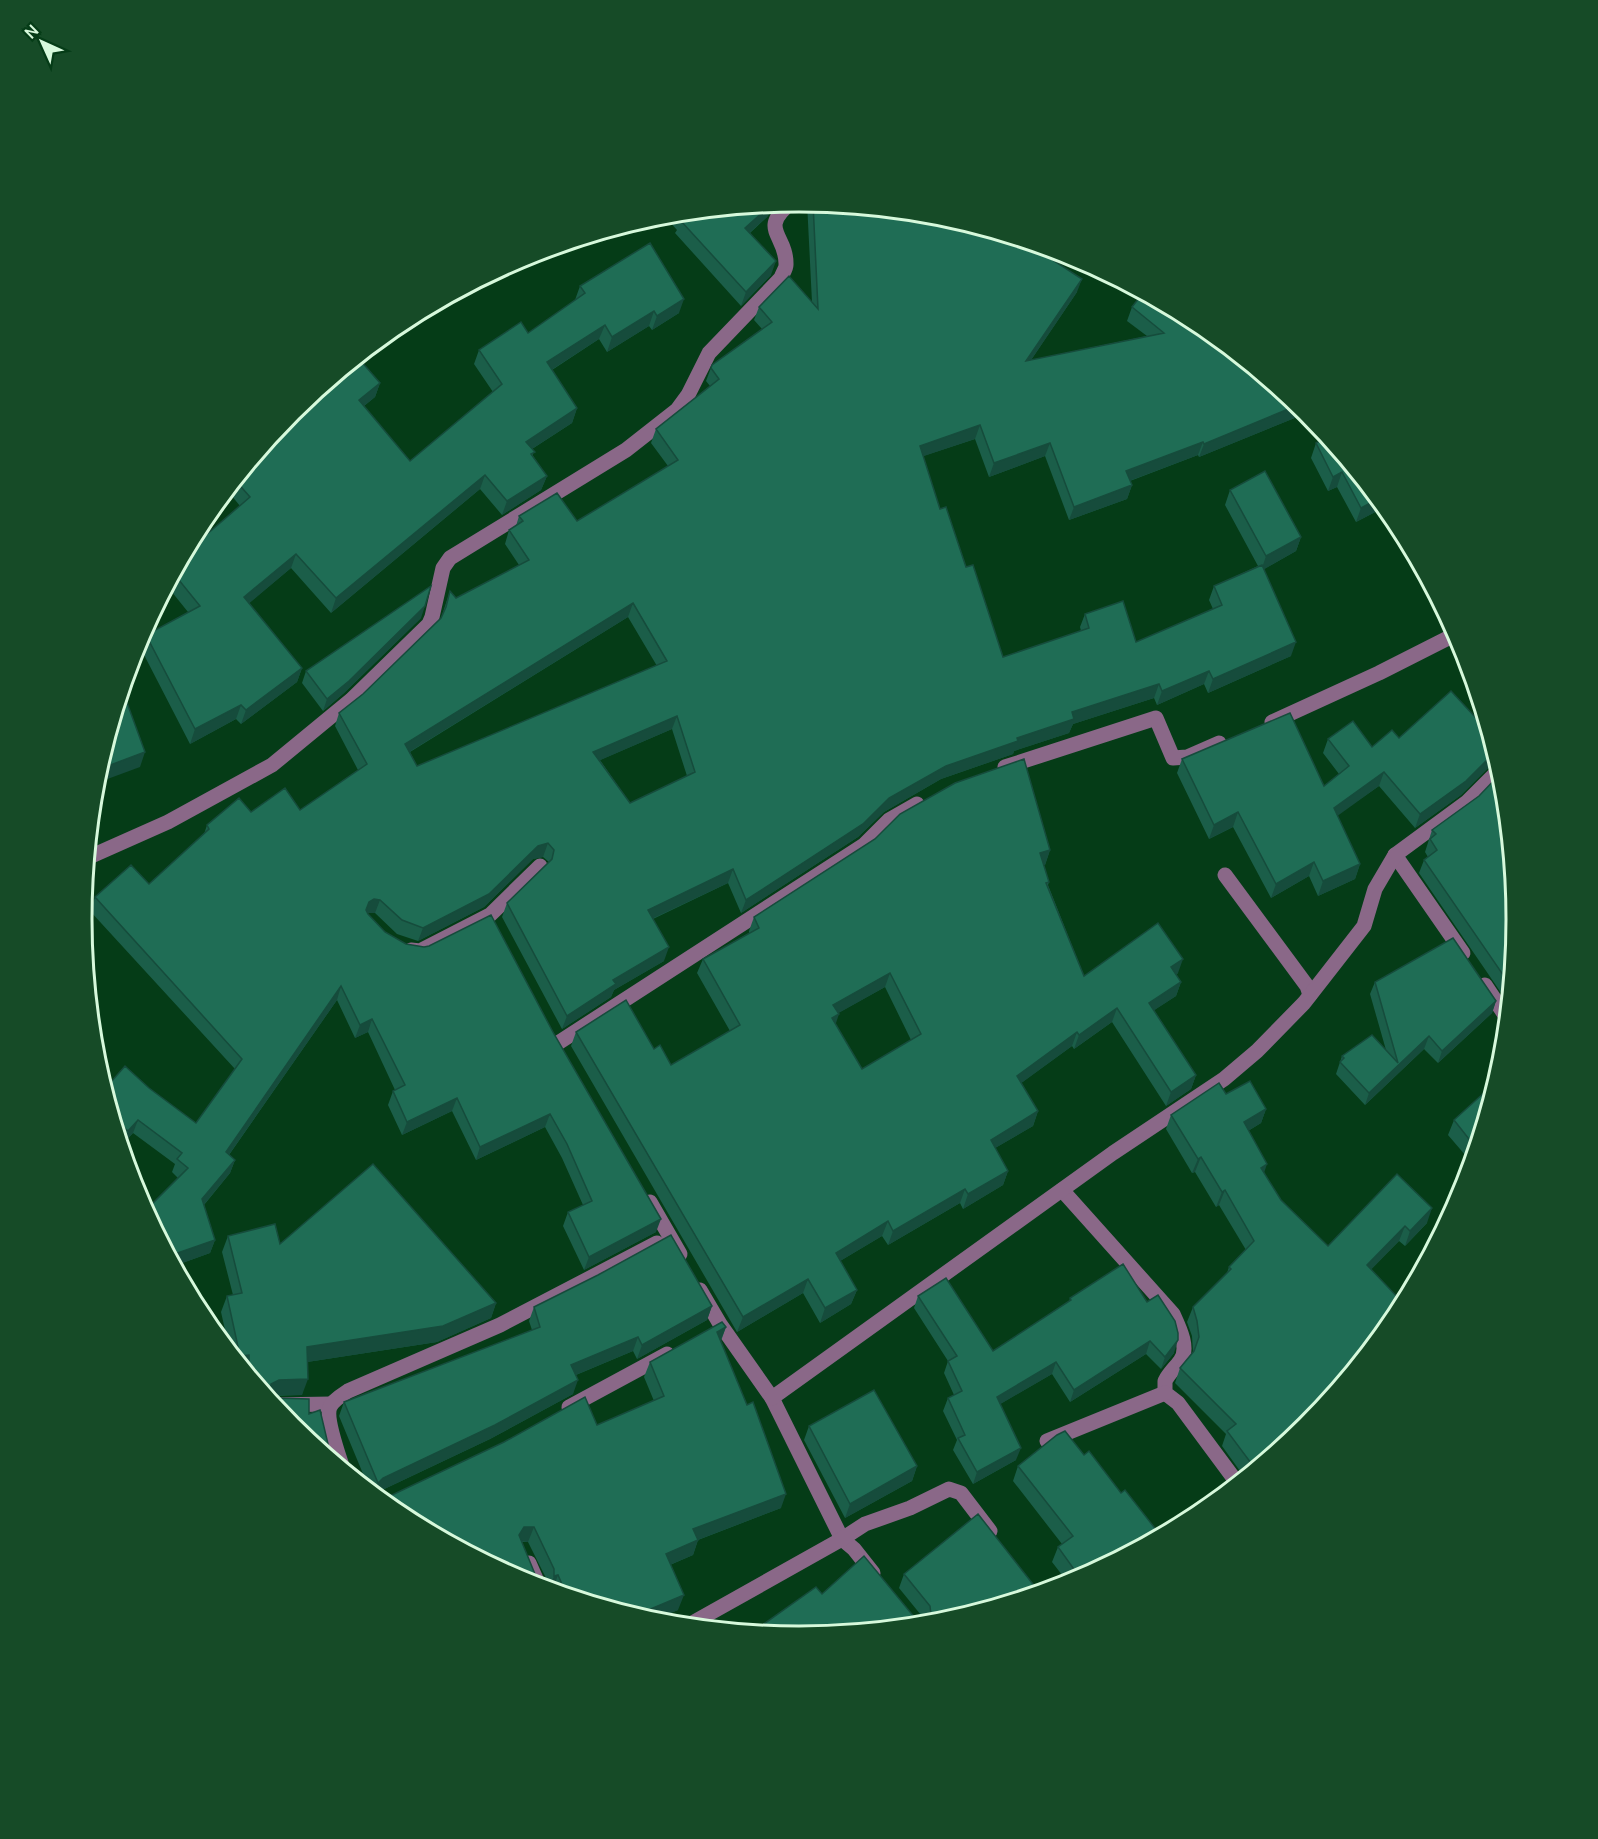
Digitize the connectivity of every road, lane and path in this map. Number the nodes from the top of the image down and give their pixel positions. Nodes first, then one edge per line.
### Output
1 (780, 213) edge
2 (1448, 638) edge
3 (1263, 725) edge
4 (1231, 739) edge
5 (989, 773) edge
6 (1492, 777) edge
7 (927, 799) edge
8 (95, 854) edge
9 (1395, 855) junction
10 (540, 866) dead end
11 (1225, 875) dead end
12 (397, 946) edge
13 (1310, 995) junction
14 (1500, 1008) edge
15 (558, 1043) edge
16 (640, 1186) edge
17 (1062, 1190) junction
18 (670, 1236) junction
19 (682, 1346) edge
20 (1165, 1393) junction
21 (772, 1398) junction
22 (331, 1404) junction
23 (285, 1406) edge
24 (557, 1414) edge
25 (1047, 1441) edge
26 (339, 1457) edge
27 (1234, 1478) edge
28 (842, 1539) junction
29 (1001, 1545) edge
30 (523, 1550) edge
31 (535, 1575) edge
32 (882, 1583) edge
33 (699, 1620) edge

1 - 8 street
2 - 3 street
4 - 5 street
6 - 9 street
7 - 15 street
9 - 13 street
9 - 14 street
10 - 12 street
11 - 13 street
13 - 17 street
16 - 18 street
17 - 20 street
17 - 21 street
18 - 21 street
18 - 22 street
19 - 24 street
20 - 25 street
20 - 27 street
21 - 28 street
22 - 23 street
22 - 26 street
28 - 29 street
28 - 32 street
28 - 33 street
30 - 31 street

